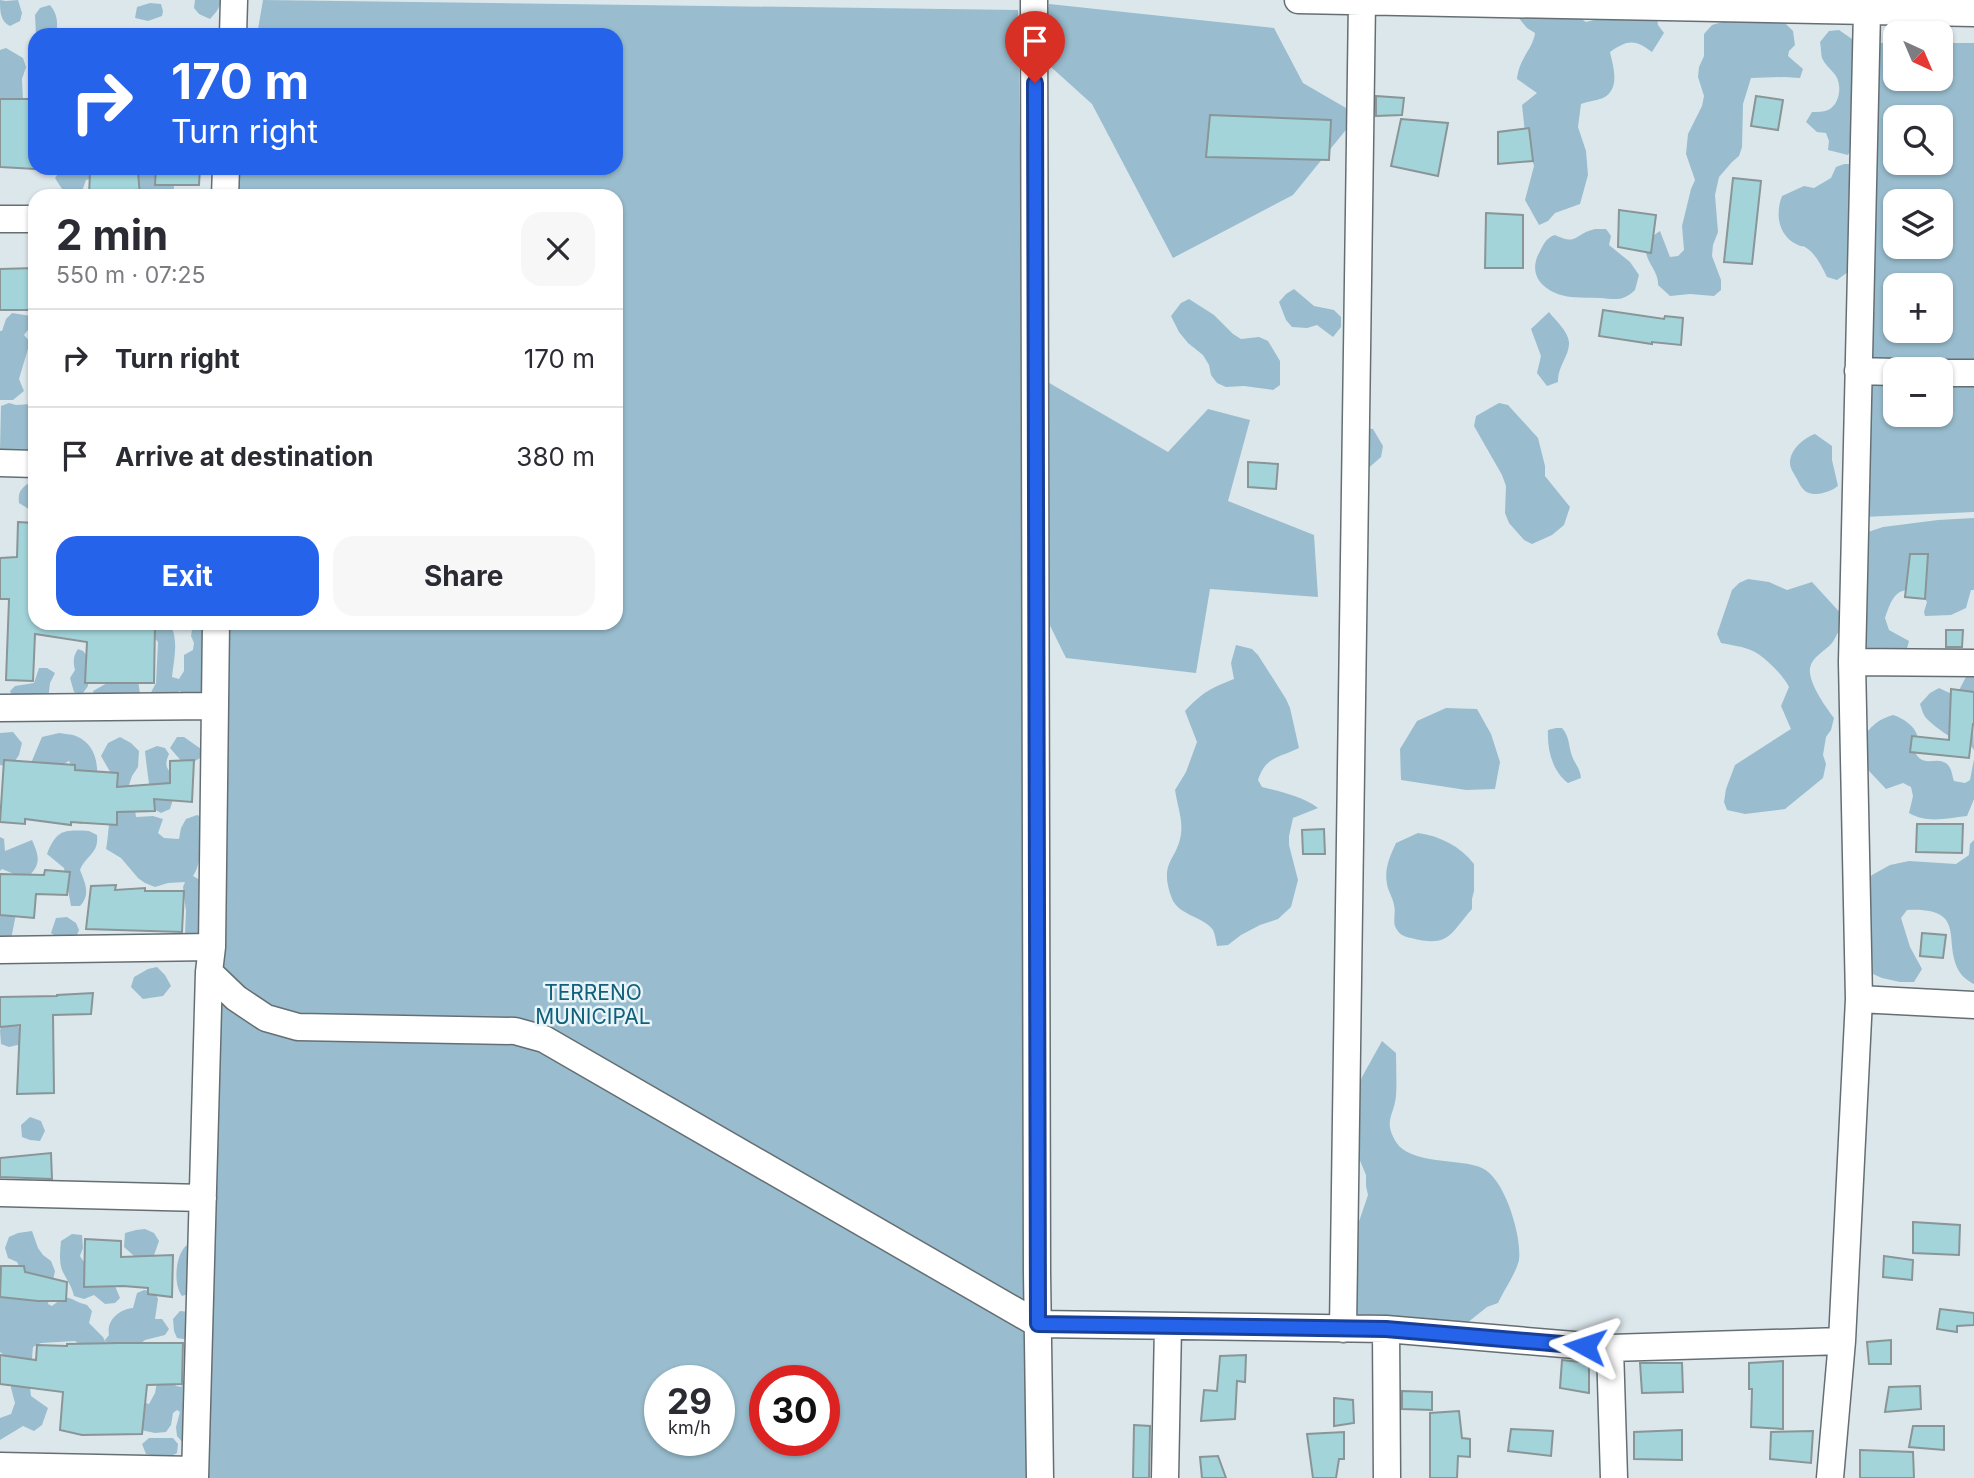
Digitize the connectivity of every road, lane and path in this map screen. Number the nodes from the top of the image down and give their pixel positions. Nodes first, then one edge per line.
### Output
1 (234, 0) edge
2 (1034, 0) edge
3 (1298, 0) edge
4 (1362, 1) edge
5 (1867, 11) junction
6 (1974, 13) edge
7 (233, 28) edge
8 (0, 219) edge
9 (28, 219) edge
10 (1858, 371) junction
11 (1883, 372) edge
12 (1953, 373) edge
13 (1974, 373) edge
14 (0, 463) edge
15 (28, 464) edge
16 (216, 630) edge
17 (1852, 662) junction
18 (1974, 663) edge
19 (214, 706) junction
20 (0, 708) edge
21 (0, 950) edge
22 (211, 960) junction
23 (1859, 999) junction
24 (1974, 1004) edge
25 (0, 1193) edge
26 (203, 1198) junction
27 (1038, 1324) junction
28 (1168, 1326) junction
29 (1343, 1329) junction
30 (1386, 1329) junction
31 (1842, 1341) junction
32 (1610, 1348) junction
33 (0, 1466) edge
34 (195, 1474) edge
35 (1040, 1478) edge
36 (1165, 1478) edge
37 (1387, 1478) edge
38 (1614, 1478) edge
39 (1830, 1478) edge

1 - 7 street
2 - 27 street
3 - 4 street
4 - 5 street
4 - 29 street
5 - 6 street
5 - 10 street
8 - 9 street
10 - 11 street
10 - 17 street
12 - 13 street
14 - 15 street
16 - 19 street
17 - 18 street
17 - 23 street
19 - 20 street
19 - 22 street
21 - 22 street
22 - 26 street
22 - 27 street
23 - 24 street
23 - 31 street
25 - 26 street
26 - 34 street
27 - 28 street
27 - 35 street
28 - 29 street
28 - 36 street
29 - 30 street
30 - 32 street
30 - 37 street
31 - 32 street
31 - 39 street
32 - 38 street
33 - 34 street

